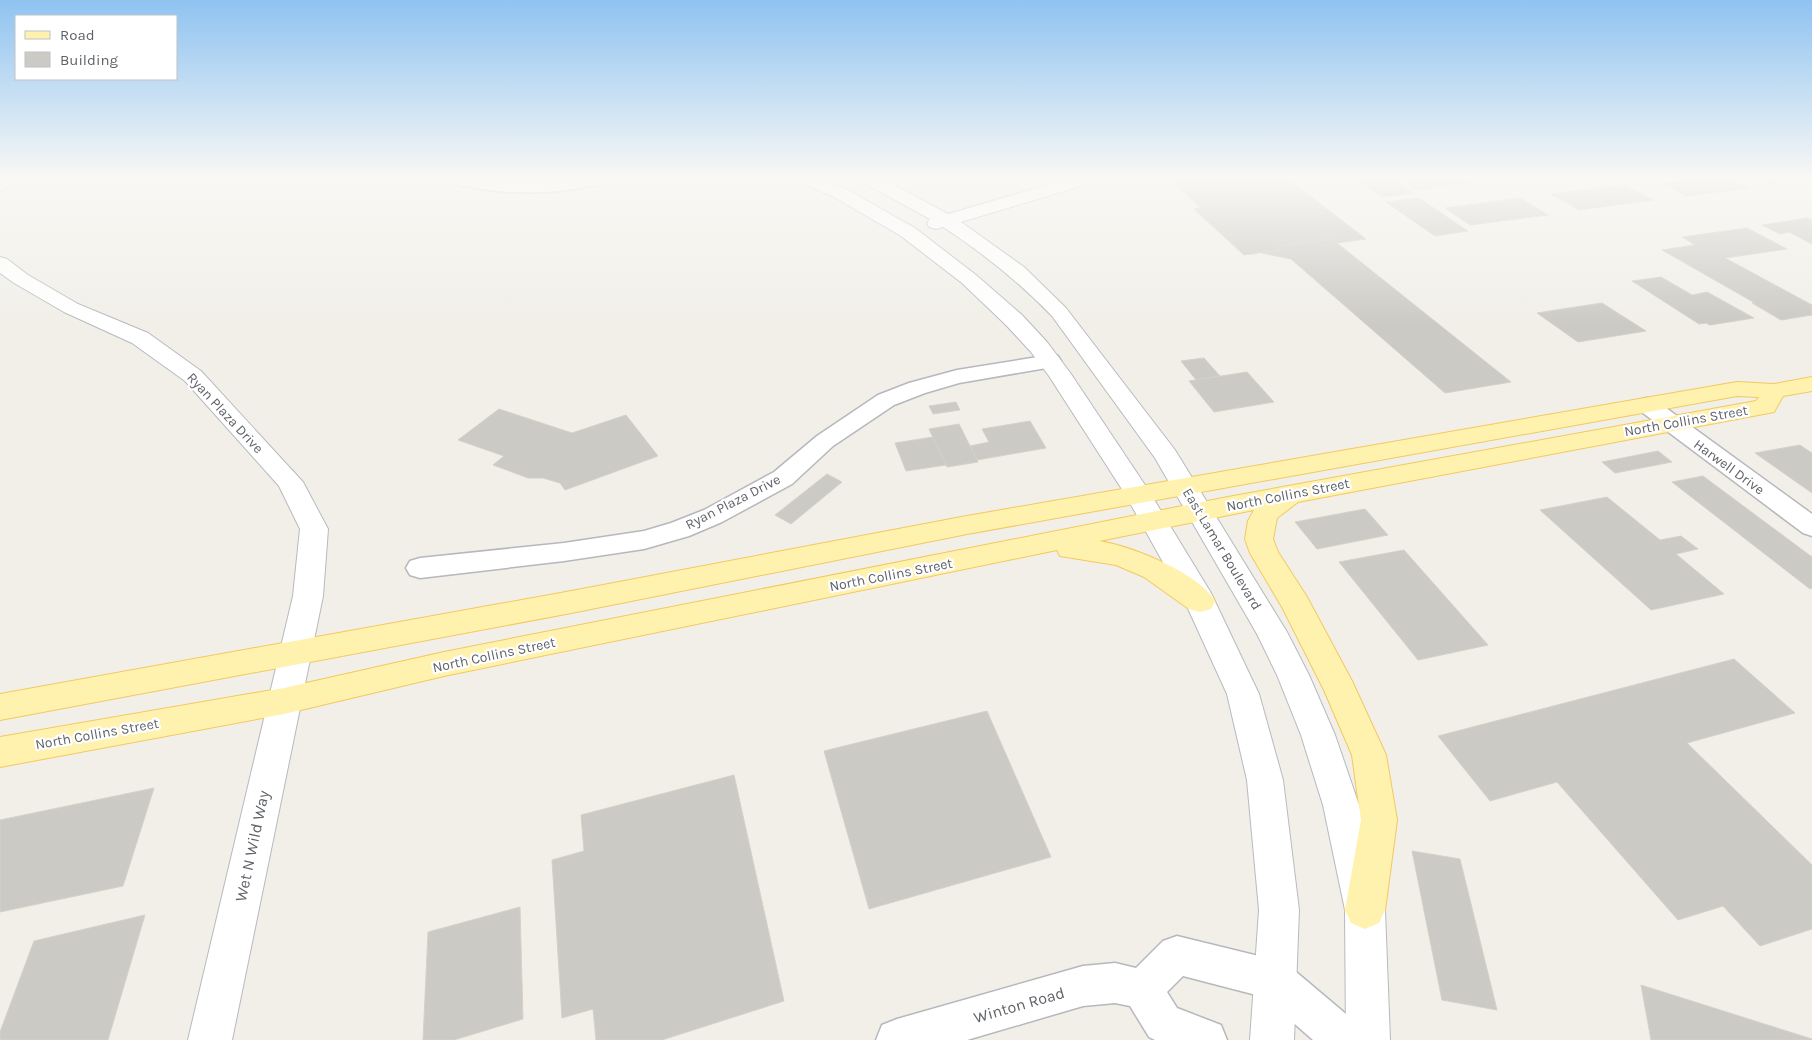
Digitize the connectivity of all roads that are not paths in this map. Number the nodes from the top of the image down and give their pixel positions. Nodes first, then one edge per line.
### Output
1 (900, 228) edge
2 (923, 228) edge
3 (958, 228) edge
4 (908, 232) junction
5 (0, 263) edge
6 (1050, 361) junction
7 (1812, 384) edge
8 (1774, 391) junction
9 (1647, 405) junction
10 (1670, 423) junction
11 (1184, 486) junction
12 (1138, 494) junction
13 (1290, 495) junction
14 (1200, 512) junction
15 (1153, 522) junction
16 (1812, 527) edge
17 (976, 558) junction
18 (420, 568) dead end
19 (1200, 601) junction
20 (295, 653) junction
21 (284, 701) junction
22 (0, 707) edge
23 (0, 752) edge
24 (1365, 910) junction
25 (1275, 980) junction
26 (1142, 989) junction
27 (210, 1040) edge
28 (897, 1040) edge
29 (1206, 1040) edge
30 (1272, 1040) edge
31 (1344, 1040) edge
32 (1368, 1040) edge

1 - 4 main road
2 - 4 main road
3 - 11 main road, East Lamar Boulevard
4 - 6 main road
5 - 20 main road, Ryan Plaza Drive
6 - 12 main road
6 - 18 street, Ryan Plaza Drive
7 - 8 main road, North Collins Street
8 - 9 main road, North Collins Street
8 - 10 main road, North Collins Street
9 - 10 street, Harwell Drive
9 - 11 main road, North Collins Street
10 - 13 main road, North Collins Street
10 - 16 street, Harwell Drive
11 - 12 main road, North Collins Street
11 - 14 main road, East Lamar Boulevard
12 - 15 main road
12 - 20 main road, North Collins Street
13 - 14 main road, North Collins Street
13 - 24 main road
14 - 15 main road, North Collins Street
14 - 24 main road, East Lamar Boulevard
15 - 17 main road, North Collins Street
15 - 19 main road
17 - 19 main road
17 - 21 main road, North Collins Street
19 - 25 main road
20 - 21 main road, Wet N Wild Way
20 - 22 main road, North Collins Street
21 - 23 main road, North Collins Street
21 - 27 main road, Wet N Wild Way
24 - 32 main road, East Lamar Boulevard
25 - 26 street
25 - 30 main road
25 - 31 street
26 - 28 street, Winton Road
26 - 29 street

